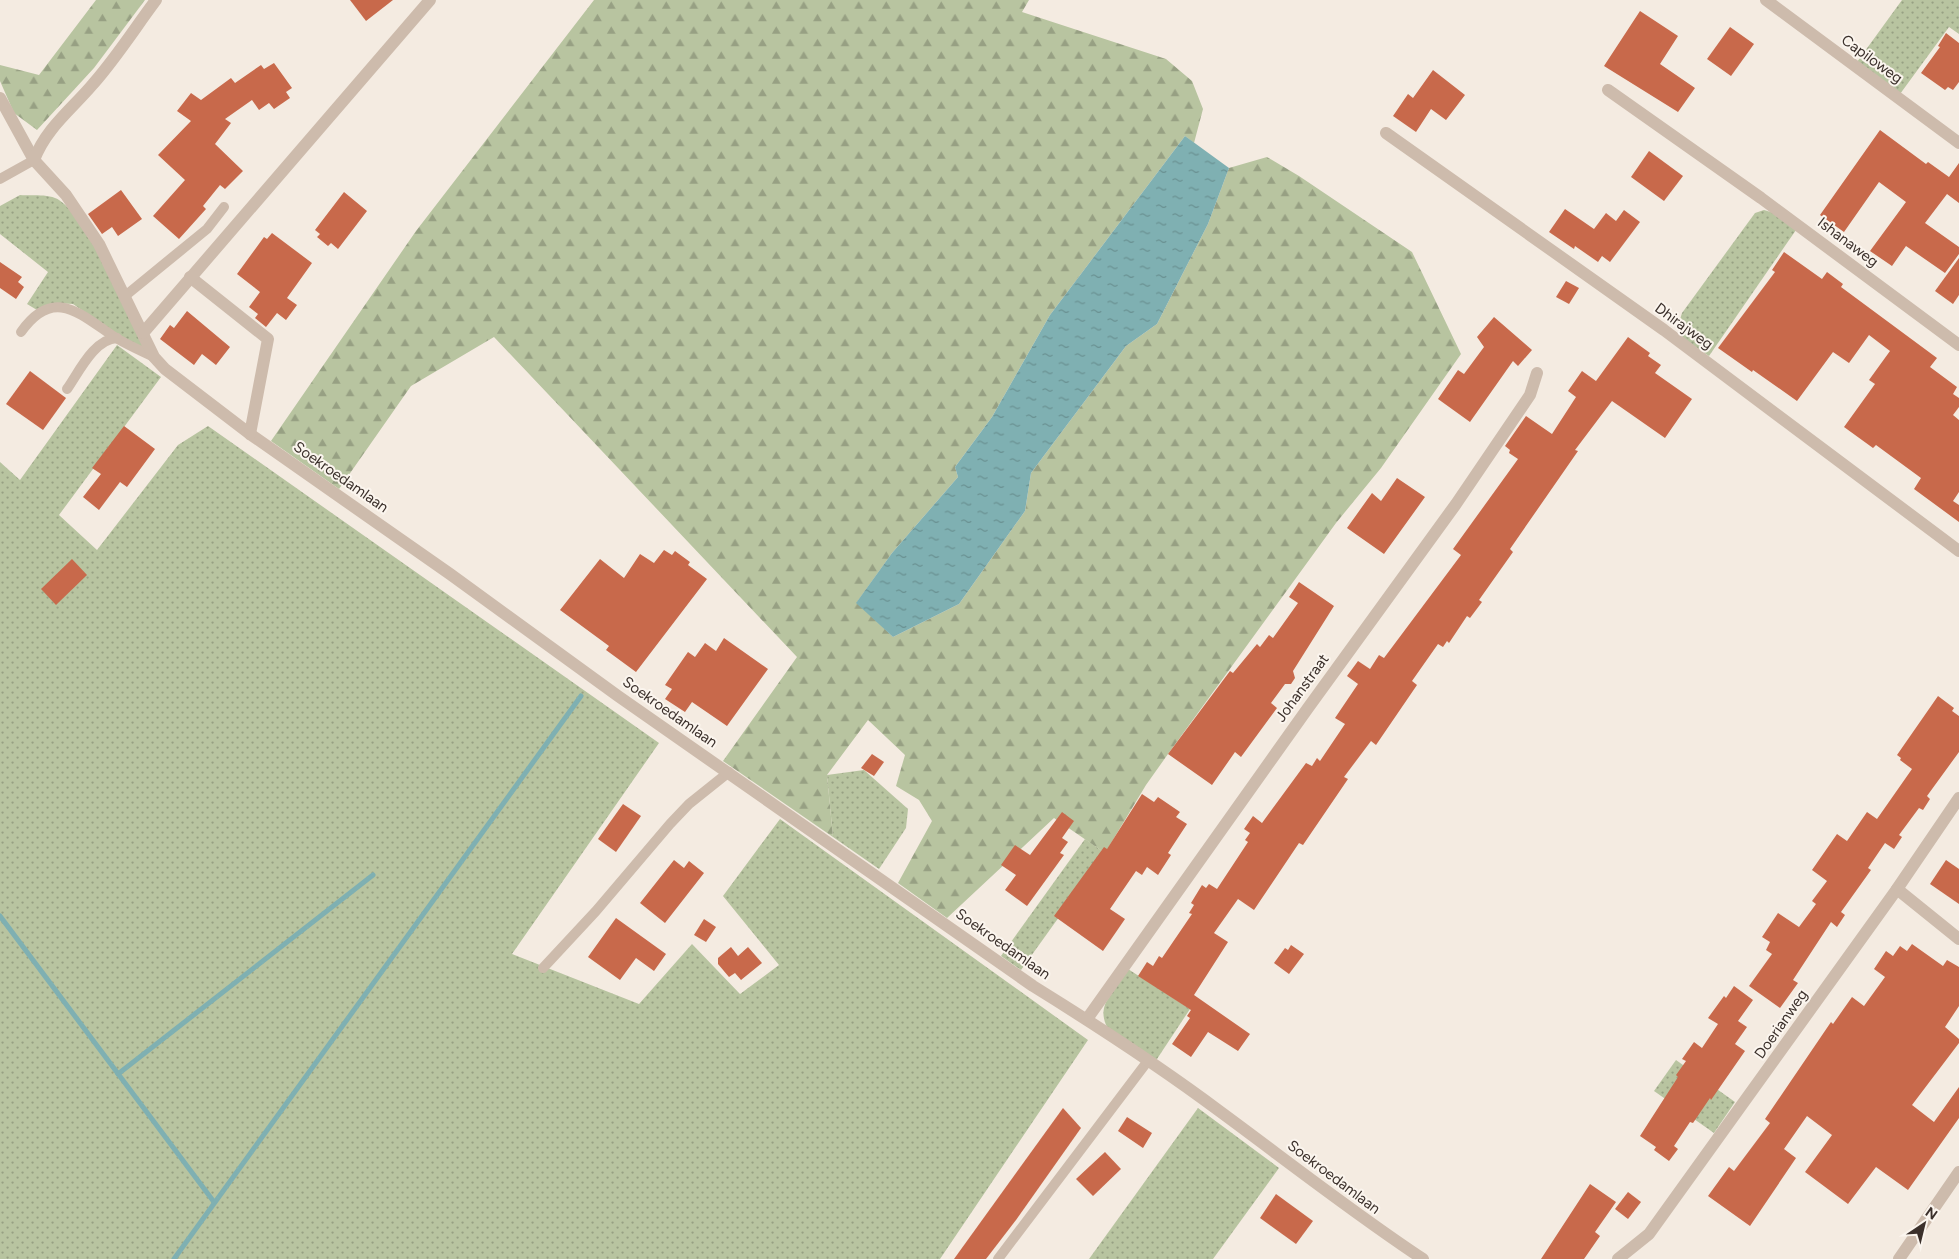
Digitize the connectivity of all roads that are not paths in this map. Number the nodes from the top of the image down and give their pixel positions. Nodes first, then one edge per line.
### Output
1 (156, 0) edge
2 (430, 0) edge
3 (1766, 0) edge
4 (1608, 90) dead end
5 (0, 98) edge
6 (1386, 132) dead end
7 (1959, 143) edge
8 (34, 160) junction
9 (0, 179) edge
10 (224, 207) dead end
11 (190, 277) junction
12 (125, 296) junction
13 (21, 332) dead end
14 (143, 333) junction
15 (117, 338) junction
16 (1959, 345) edge
17 (154, 357) junction
18 (1537, 373) dead end
19 (67, 389) dead end
20 (250, 434) junction
21 (1959, 551) edge
22 (728, 772) junction
23 (1959, 798) edge
24 (1897, 889) junction
25 (1959, 939) edge
26 (542, 968) dead end
27 (1087, 1019) junction
28 (1147, 1062) junction
29 (1959, 1172) edge
30 (998, 1259) edge
31 (1423, 1259) edge
32 (1618, 1259) edge
33 (1899, 1259) edge

1 - 8 street
2 - 11 street
3 - 7 street, Capiloweg
4 - 16 street, Ishanaweg
5 - 8 street, Soekroedamlaan
6 - 21 street, Dhirajweg
8 - 9 lane
8 - 12 street, Soekroedamlaan
10 - 12 lane
11 - 14 street
11 - 20 street
12 - 14 street, Soekroedamlaan
13 - 15 lane
14 - 17 street, Soekroedamlaan
15 - 17 lane
15 - 19 lane
17 - 20 street, Soekroedamlaan
18 - 27 street, Johanstraat
20 - 22 street, Soekroedamlaan
22 - 26 lane
22 - 27 street, Soekroedamlaan
23 - 24 street, Doerianweg
24 - 25 street
24 - 32 street, Doerianweg
27 - 28 street, Soekroedamlaan
28 - 30 lane
28 - 31 street, Soekroedamlaan
29 - 33 street

